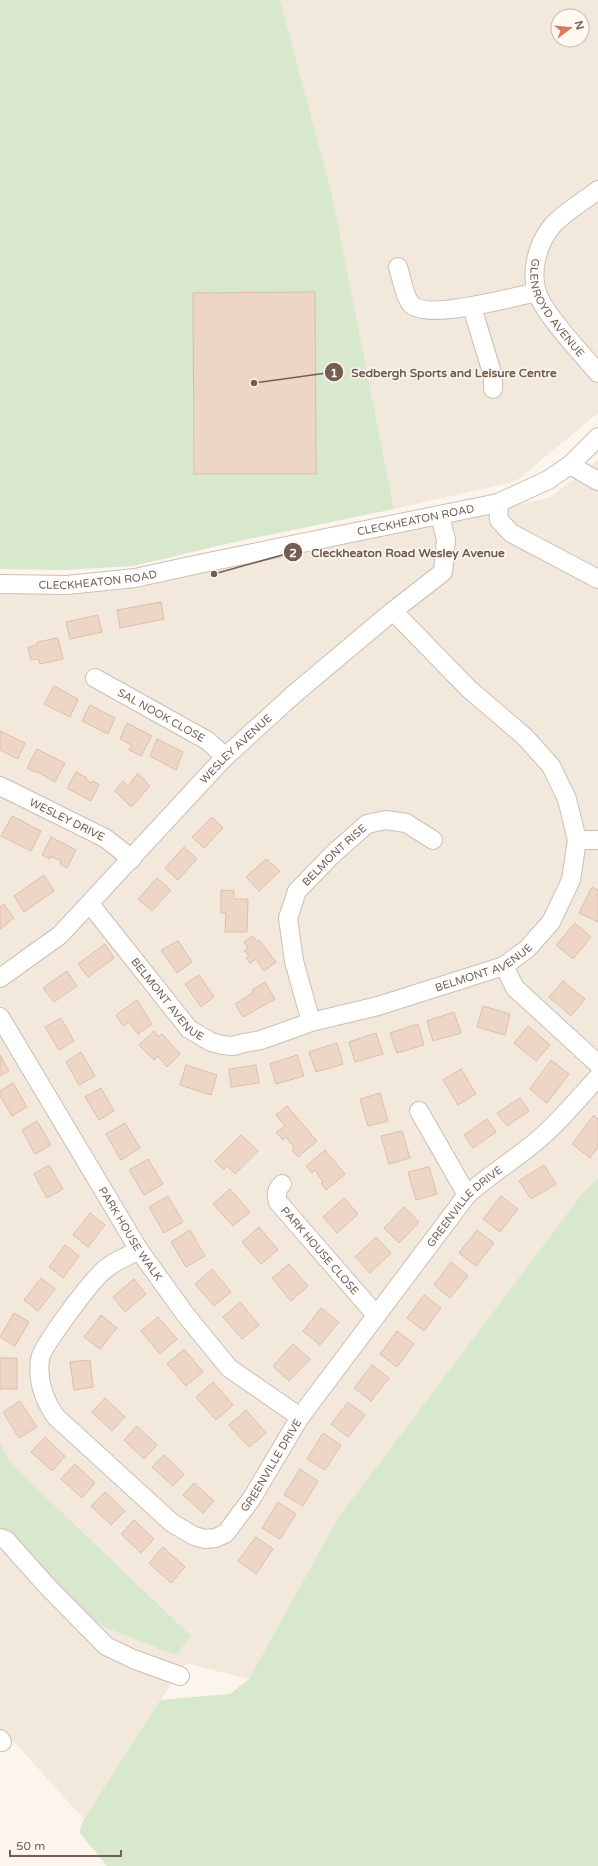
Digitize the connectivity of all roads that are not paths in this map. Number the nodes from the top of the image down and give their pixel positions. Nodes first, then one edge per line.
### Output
1 (598, 190) edge
2 (398, 267) dead end
3 (537, 292) junction
4 (472, 307) junction
5 (598, 372) edge
6 (493, 389) dead end
7 (598, 437) edge
8 (570, 465) junction
9 (598, 481) edge
10 (498, 503) junction
11 (440, 515) junction
12 (598, 579) edge
13 (0, 584) edge
14 (393, 611) junction
15 (95, 678) dead end
16 (225, 757) junction
17 (0, 786) edge
18 (433, 840) dead end
19 (577, 840) junction
20 (598, 840) edge
21 (132, 859) junction
22 (90, 904) junction
23 (504, 966) junction
24 (0, 978) edge
25 (0, 1017) edge
26 (311, 1022) junction
27 (598, 1064) edge
28 (598, 1077) edge
29 (419, 1111) dead end
30 (282, 1184) dead end
31 (467, 1195) junction
32 (139, 1250) junction
33 (376, 1315) junction
34 (300, 1417) junction
35 (0, 1538) edge
36 (180, 1676) dead end

1 - 3 street, GLENROYD AVENUE
2 - 4 street
3 - 4 street
3 - 5 street, GLENROYD AVENUE
4 - 6 street
7 - 8 street, CLECKHEATON ROAD
8 - 9 street
8 - 10 street, CLECKHEATON ROAD
10 - 11 street, CLECKHEATON ROAD
10 - 12 street
11 - 13 street, CLECKHEATON ROAD
11 - 14 street, WESLEY AVENUE
14 - 16 street, WESLEY AVENUE
14 - 19 street, BELMONT AVENUE
15 - 16 street, SAL NOOK CLOSE
16 - 21 street, WESLEY AVENUE
17 - 21 street, WESLEY DRIVE
18 - 26 street, BELMONT RISE
19 - 20 street
19 - 23 street, BELMONT AVENUE
21 - 22 street, WESLEY AVENUE
22 - 24 street, WESLEY AVENUE
22 - 26 street, BELMONT AVENUE
23 - 26 street, BELMONT AVENUE
23 - 27 street
25 - 32 street, PARK HOUSE WALK
28 - 31 street, GREENVILLE DRIVE
29 - 31 street
30 - 33 street, PARK HOUSE CLOSE
31 - 33 street, GREENVILLE DRIVE
32 - 34 street, PARK HOUSE WALK
32 - 34 street, GREENVILLE DRIVE
33 - 34 street, GREENVILLE DRIVE
35 - 36 street

